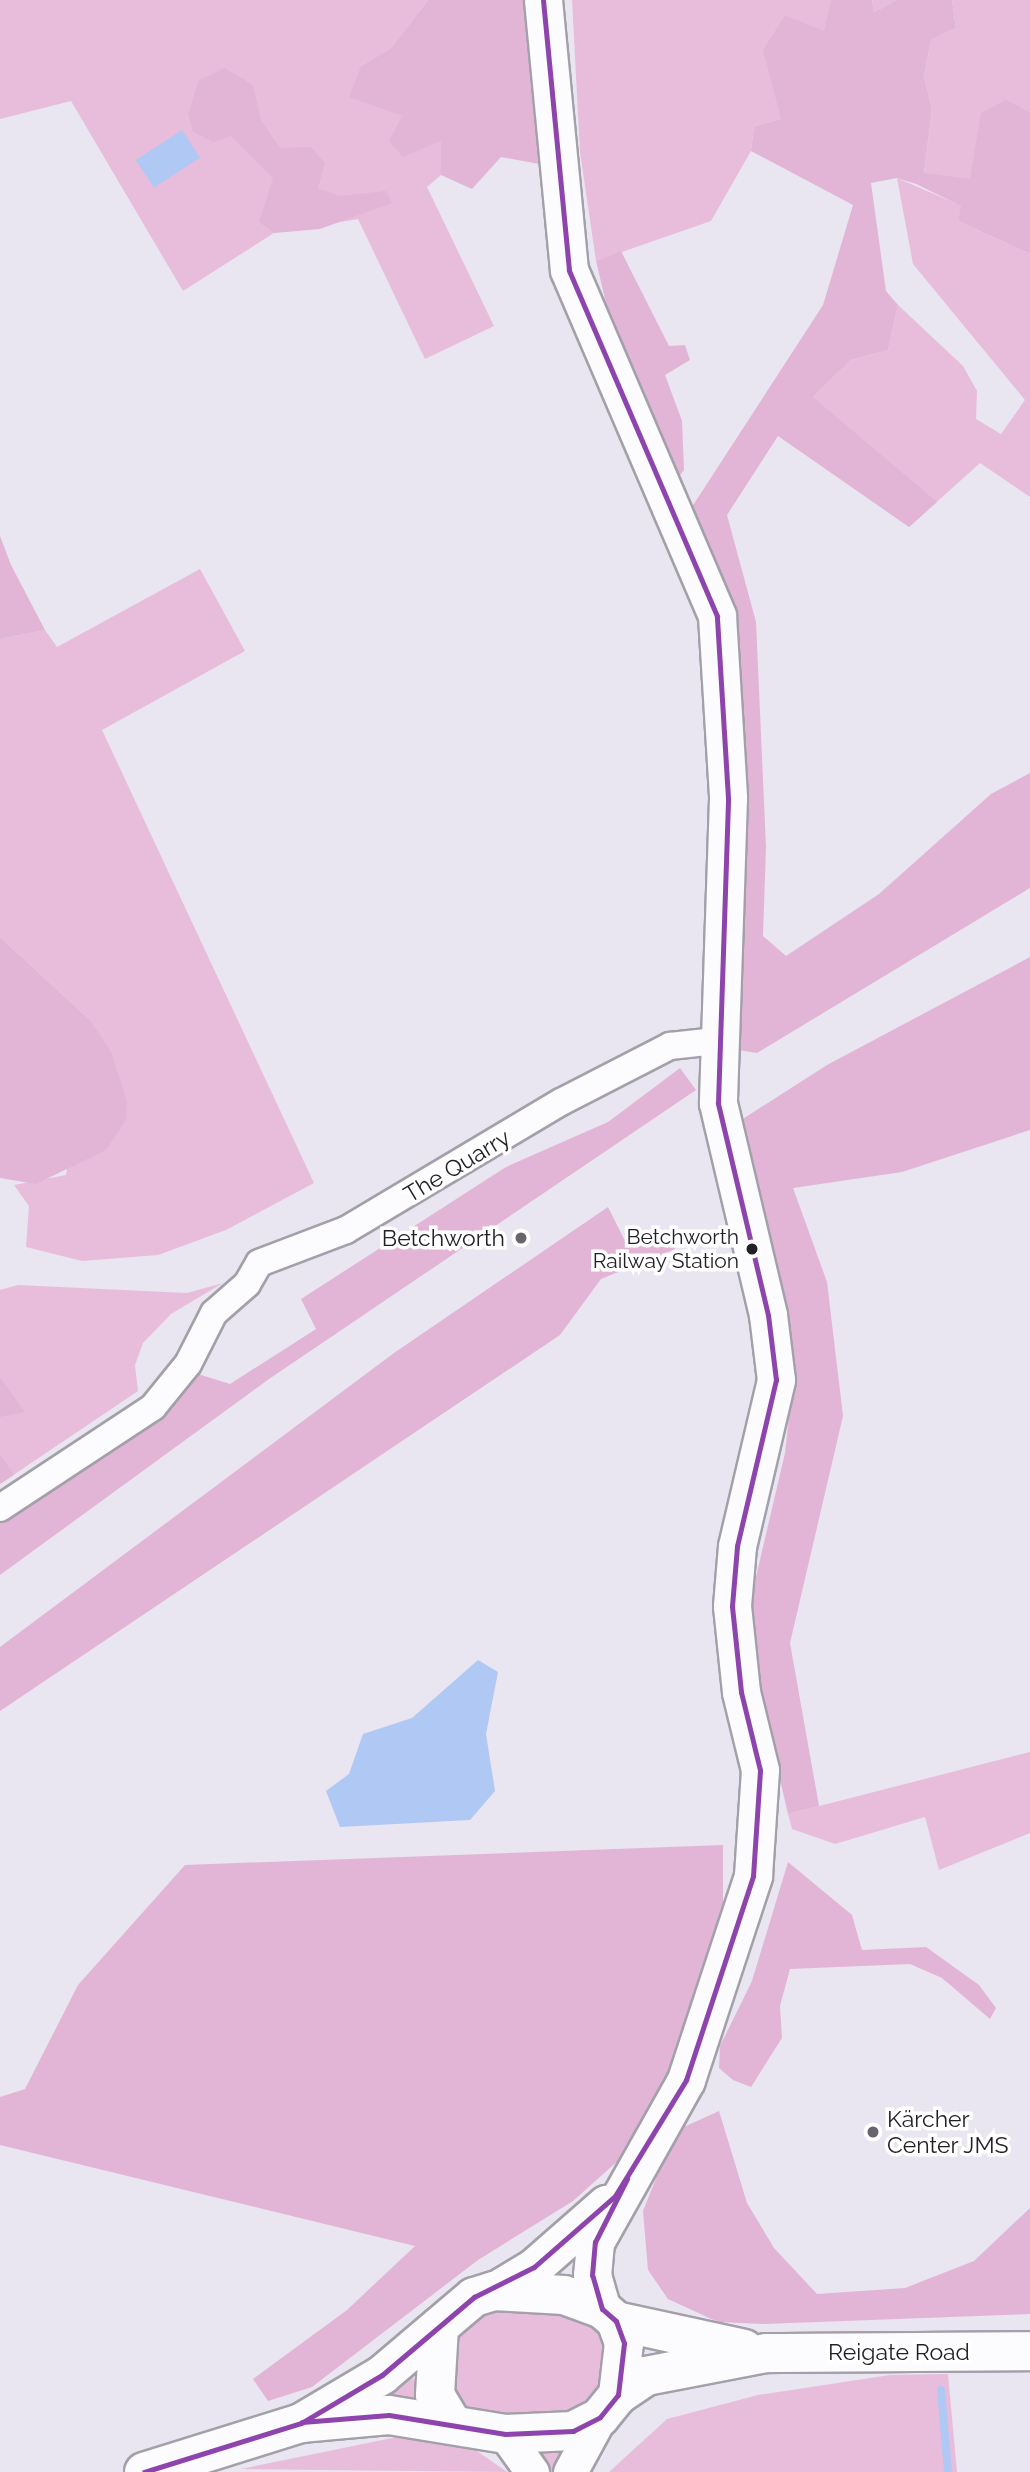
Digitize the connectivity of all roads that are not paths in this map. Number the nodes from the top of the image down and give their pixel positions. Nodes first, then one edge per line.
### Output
1 (543, 0) edge
2 (716, 1041) junction
3 (0, 1508) edge
4 (615, 2196) junction
5 (494, 2291) junction
6 (609, 2315) junction
7 (439, 2327) junction
8 (1030, 2351) edge
9 (767, 2353) junction
10 (609, 2407) junction
11 (301, 2423) junction
12 (452, 2423) junction
13 (505, 2434) junction
14 (144, 2472) edge
15 (532, 2472) edge
16 (570, 2472) edge

1 - 2 main road
2 - 3 street, The Quarry
2 - 4 main road
4 - 5 main road
4 - 6 main road
5 - 6 main road
5 - 7 main road
6 - 9 main road, Reigate Road
6 - 10 main road
7 - 11 main road
7 - 12 main road
8 - 9 main road, Reigate Road
9 - 10 main road, Reigate Road
10 - 13 main road
10 - 16 street
11 - 12 main road
11 - 14 main road
12 - 13 main road
13 - 15 street

